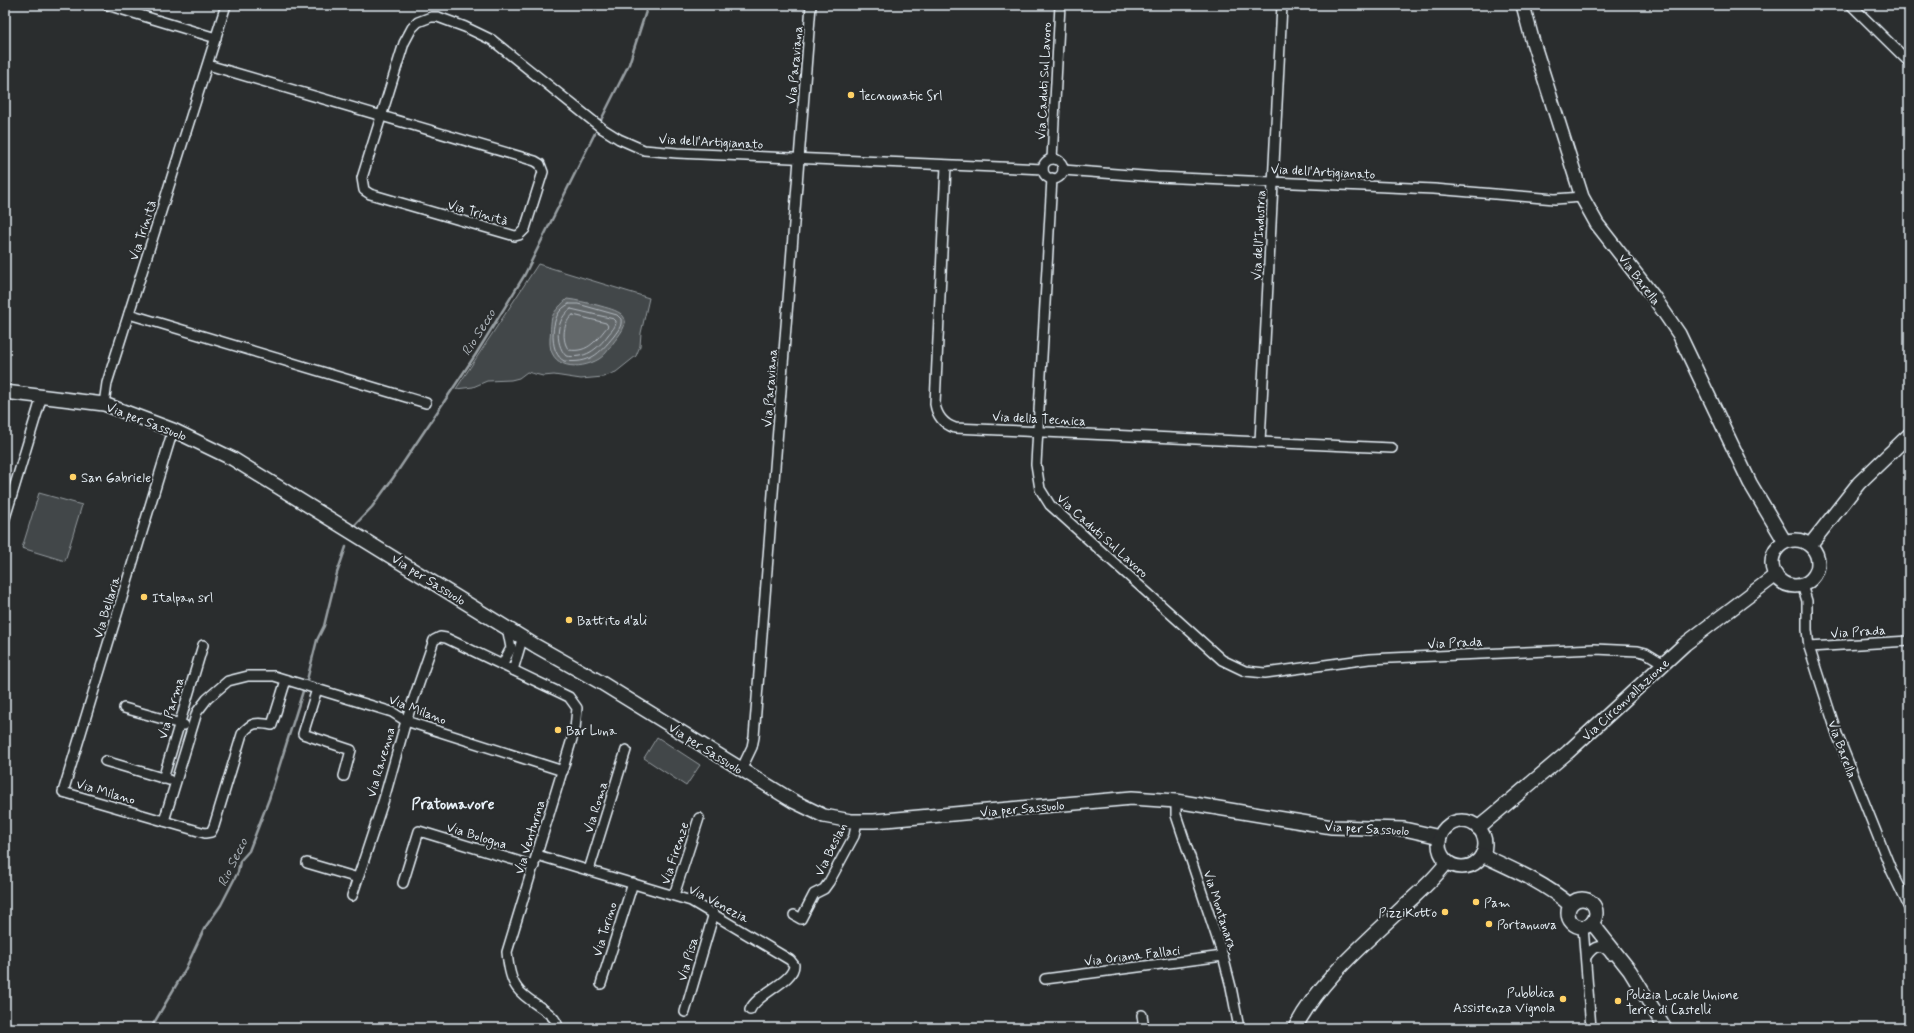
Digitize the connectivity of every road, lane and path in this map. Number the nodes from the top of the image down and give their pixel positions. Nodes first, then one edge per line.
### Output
1 (107, 5) edge
2 (226, 5) edge
3 (811, 5) edge
4 (1060, 5) edge
5 (1282, 5) edge
6 (1523, 5) edge
7 (1851, 5) edge
8 (418, 22) joint
9 (216, 38) junction
10 (1909, 62) edge
11 (208, 65) junction
12 (381, 117) junction
13 (799, 159) junction
14 (1052, 159) junction
15 (946, 166) junction
16 (1043, 169) junction
17 (1063, 170) junction
18 (1052, 178) junction
19 (1274, 181) junction
20 (1582, 197) junction
21 (129, 314) junction
22 (5, 392) edge
23 (42, 396) junction
24 (426, 403) dead end
25 (104, 404) junction
26 (173, 430) junction
27 (1039, 432) junction
28 (1909, 435) edge
29 (1260, 442) junction
30 (1392, 448) dead end
31 (5, 518) edge
32 (1785, 542) junction
33 (1810, 545) junction
34 (1776, 575) junction
35 (1802, 585) junction
36 (507, 627) junction
37 (437, 638) joint
38 (527, 640) junction
39 (1909, 641) edge
40 (203, 644) dead end
41 (1809, 647) junction
42 (511, 648) junction
43 (1664, 664) junction
44 (502, 665) junction
45 (513, 670) junction
46 (1245, 671) joint
47 (286, 680) junction
48 (317, 689) junction
49 (124, 708) dead end
50 (406, 721) junction
51 (179, 724) junction
52 (192, 728) junction
53 (626, 750) dead end
54 (105, 761) dead end
55 (741, 770) junction
56 (563, 772) junction
57 (344, 776) dead end
58 (163, 779) junction
59 (176, 783) junction
60 (63, 792) joint
61 (1176, 801) junction
62 (699, 818) dead end
63 (857, 821) junction
64 (164, 822) junction
65 (1478, 828) junction
66 (1440, 837) junction
67 (537, 855) junction
68 (1482, 855) junction
69 (1447, 862) junction
70 (307, 863) dead end
71 (534, 866) junction
72 (590, 870) junction
73 (358, 878) junction
74 (403, 883) dead end
75 (633, 883) junction
76 (674, 895) junction
77 (352, 896) dead end
78 (1570, 905) junction
79 (1909, 907) edge
80 (714, 913) junction
81 (794, 915) dead end
82 (1588, 925) junction
83 (1223, 956) junction
84 (1586, 957) junction
85 (1630, 971) junction
86 (1045, 979) dead end
87 (601, 984) dead end
88 (750, 1010) dead end
89 (685, 1012) dead end
90 (1142, 1015) dead end
91 (558, 1028) edge
92 (1144, 1028) edge
93 (1239, 1028) edge
94 (1295, 1028) edge
95 (1591, 1028) edge
96 (1665, 1028) edge

1 - 9 street
2 - 9 street, Via Trinità
3 - 13 street, Via Paraviana
4 - 14 street, Via Caduti Sul Lavoro
5 - 19 street, Via dell’Industria
6 - 20 main road, Via Barella
7 - 10 street
8 - 12 street, Via Trinità
8 - 13 street, Via dell'Artigianato
9 - 11 street, Via Trinità
11 - 12 street, Via Trinità
11 - 21 street, Via Trinità
12 - 12 street, Via Trinità
13 - 15 street, Via dell'Artigianato
13 - 55 street, Via Paraviana
14 - 16 street
14 - 17 street
15 - 16 street, Via dell'Artigianato
15 - 27 street, Via della Tecnica
16 - 18 street
17 - 18 street
17 - 19 street, Via dell'Artigianato
18 - 27 street, Via Caduti Sul Lavoro
19 - 20 street, Via dell'Artigianato
19 - 29 street, Via dell’Industria
20 - 32 main road, Via Barella
21 - 24 street
21 - 25 street, Via Trinità
22 - 23 main road, Via per Sassuolo
23 - 25 main road, Via per Sassuolo
23 - 31 street
25 - 26 main road, Via per Sassuolo
26 - 36 main road, Via per Sassuolo
26 - 60 street, Via Bellaria
27 - 29 street, Via della Tecnica
27 - 46 street, Via Caduti Sul Lavoro
28 - 33 main road
29 - 30 street, Via della Tecnica
32 - 33 main road
32 - 34 main road
33 - 35 main road
34 - 35 main road
34 - 43 main road, Via Circonvallazione
35 - 41 street, Via Barella
36 - 38 main road, Via per Sassuolo
36 - 42 street
37 - 44 street, Via Venturina
37 - 50 street, Via Ravenna
38 - 42 street
38 - 45 street
38 - 55 main road, Via per Sassuolo
39 - 41 street, Via Prada
40 - 51 street, Via Parma
41 - 79 street, Via Barella
42 - 44 street
43 - 46 street, Via Prada
43 - 65 main road, Via Circonvallazione
44 - 45 street, Via Venturina
45 - 56 street, Via Venturina
47 - 48 street, Via Milano
47 - 52 street, Via Milano
47 - 64 street, Via Milano
48 - 50 street, Via Milano
48 - 57 street
49 - 51 street
50 - 56 street, Via Milano
50 - 73 street, Via Ravenna
51 - 52 street
51 - 58 street, Via Parma
52 - 59 street, Via Milano
53 - 72 street, Via Roma
54 - 58 street
55 - 63 main road, Via per Sassuolo
56 - 67 street, Via Venturina
58 - 59 street
59 - 64 street, Via Milano
60 - 64 street, Via Milano
61 - 63 main road, Via per Sassuolo
61 - 66 main road, Via per Sassuolo
61 - 83 street, Via Montanara
62 - 76 street, Via Firenze
63 - 81 street, Via Beslan
65 - 66 main road
65 - 68 main road
66 - 69 main road
67 - 71 street, Via Venturina
67 - 72 street, Via Venezia
68 - 69 main road
68 - 78 main road
69 - 94 main road
70 - 73 street
71 - 74 street, Via Bologna
71 - 91 street, Via Venturina
72 - 75 street, Via Venezia
73 - 77 street, Via Ravenna
75 - 76 street, Via Venezia
75 - 87 street, Via Torino
76 - 80 street, Via Venezia
78 - 82 main road
78 - 82 main road
80 - 88 street, Via Venezia
80 - 89 street, Via Pisa
82 - 84 street
82 - 85 main road
83 - 86 street, Via Oriana Fallaci
83 - 93 street, Via Montanara
84 - 85 street
84 - 95 street
85 - 96 main road
90 - 92 street

